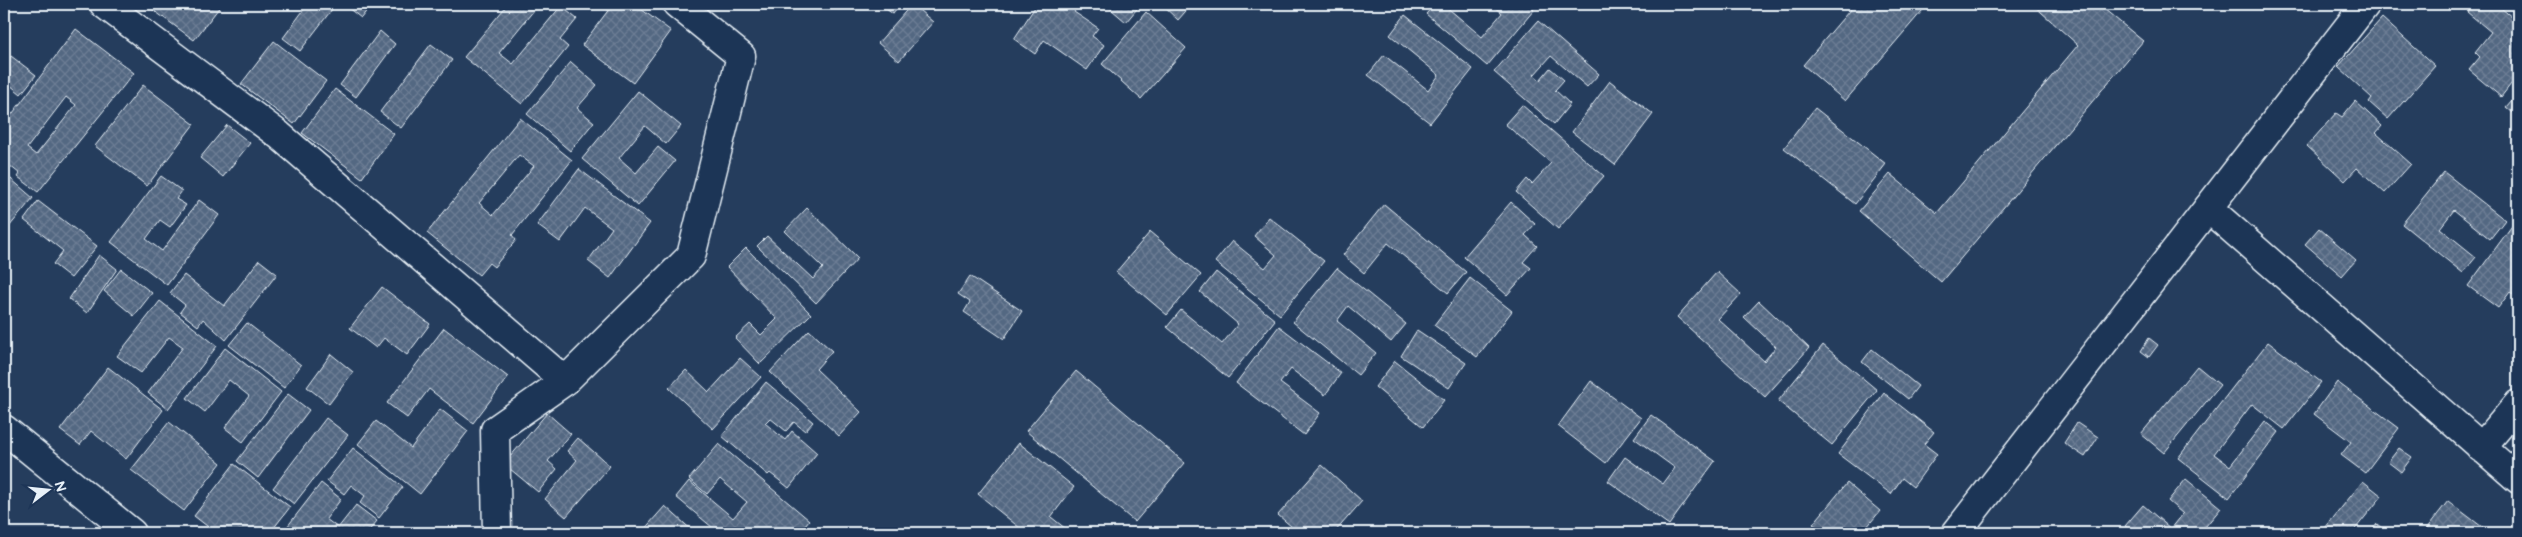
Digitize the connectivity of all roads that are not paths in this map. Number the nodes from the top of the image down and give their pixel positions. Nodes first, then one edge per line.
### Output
1 (104, 4) edge
2 (677, 4) edge
3 (2366, 4) edge
4 (2208, 208) junction
5 (565, 381) junction
6 (2518, 404) edge
7 (4, 429) edge
8 (2481, 448) junction
9 (2518, 479) edge
10 (132, 533) edge
11 (497, 533) edge
12 (1956, 533) edge

1 - 5 street
2 - 5 street
3 - 4 street
4 - 8 street
4 - 12 street
5 - 11 street
6 - 8 street
7 - 10 street
8 - 9 street

